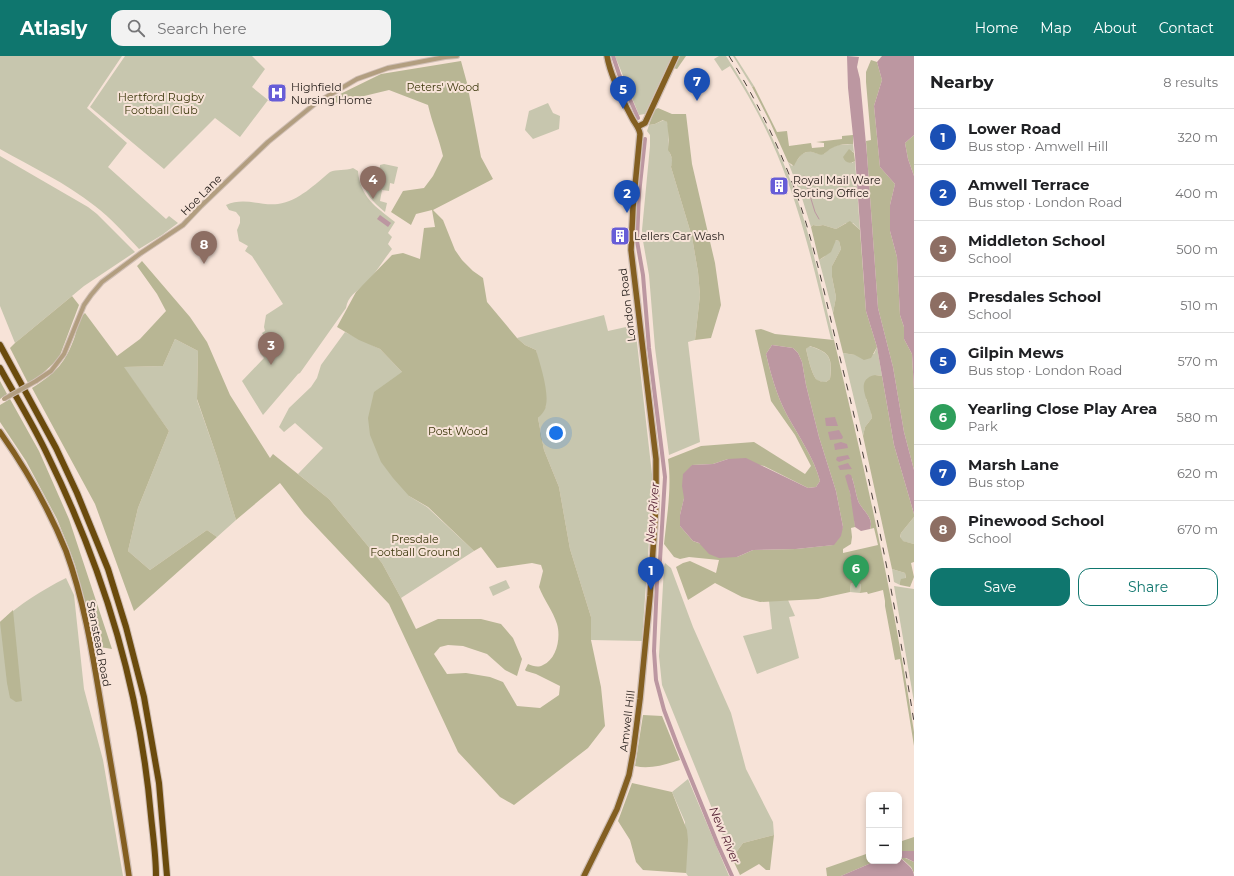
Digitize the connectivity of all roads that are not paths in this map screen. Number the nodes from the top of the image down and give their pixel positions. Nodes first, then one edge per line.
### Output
1 (457, 56) edge
2 (607, 56) edge
3 (676, 56) edge
4 (639, 126) junction
5 (0, 345) edge
6 (0, 368) edge
7 (2, 401) edge
8 (0, 432) edge
9 (652, 558) joint
10 (129, 876) edge
11 (156, 876) edge
12 (167, 876) edge
13 (584, 876) edge

1 - 7 street, Hoe Lane, bridge
2 - 4 main road
3 - 4 main road
4 - 9 main road, London Road
5 - 12 highway
6 - 11 highway
8 - 10 main road, Stanstead Road
9 - 13 main road, Amwell Hill

